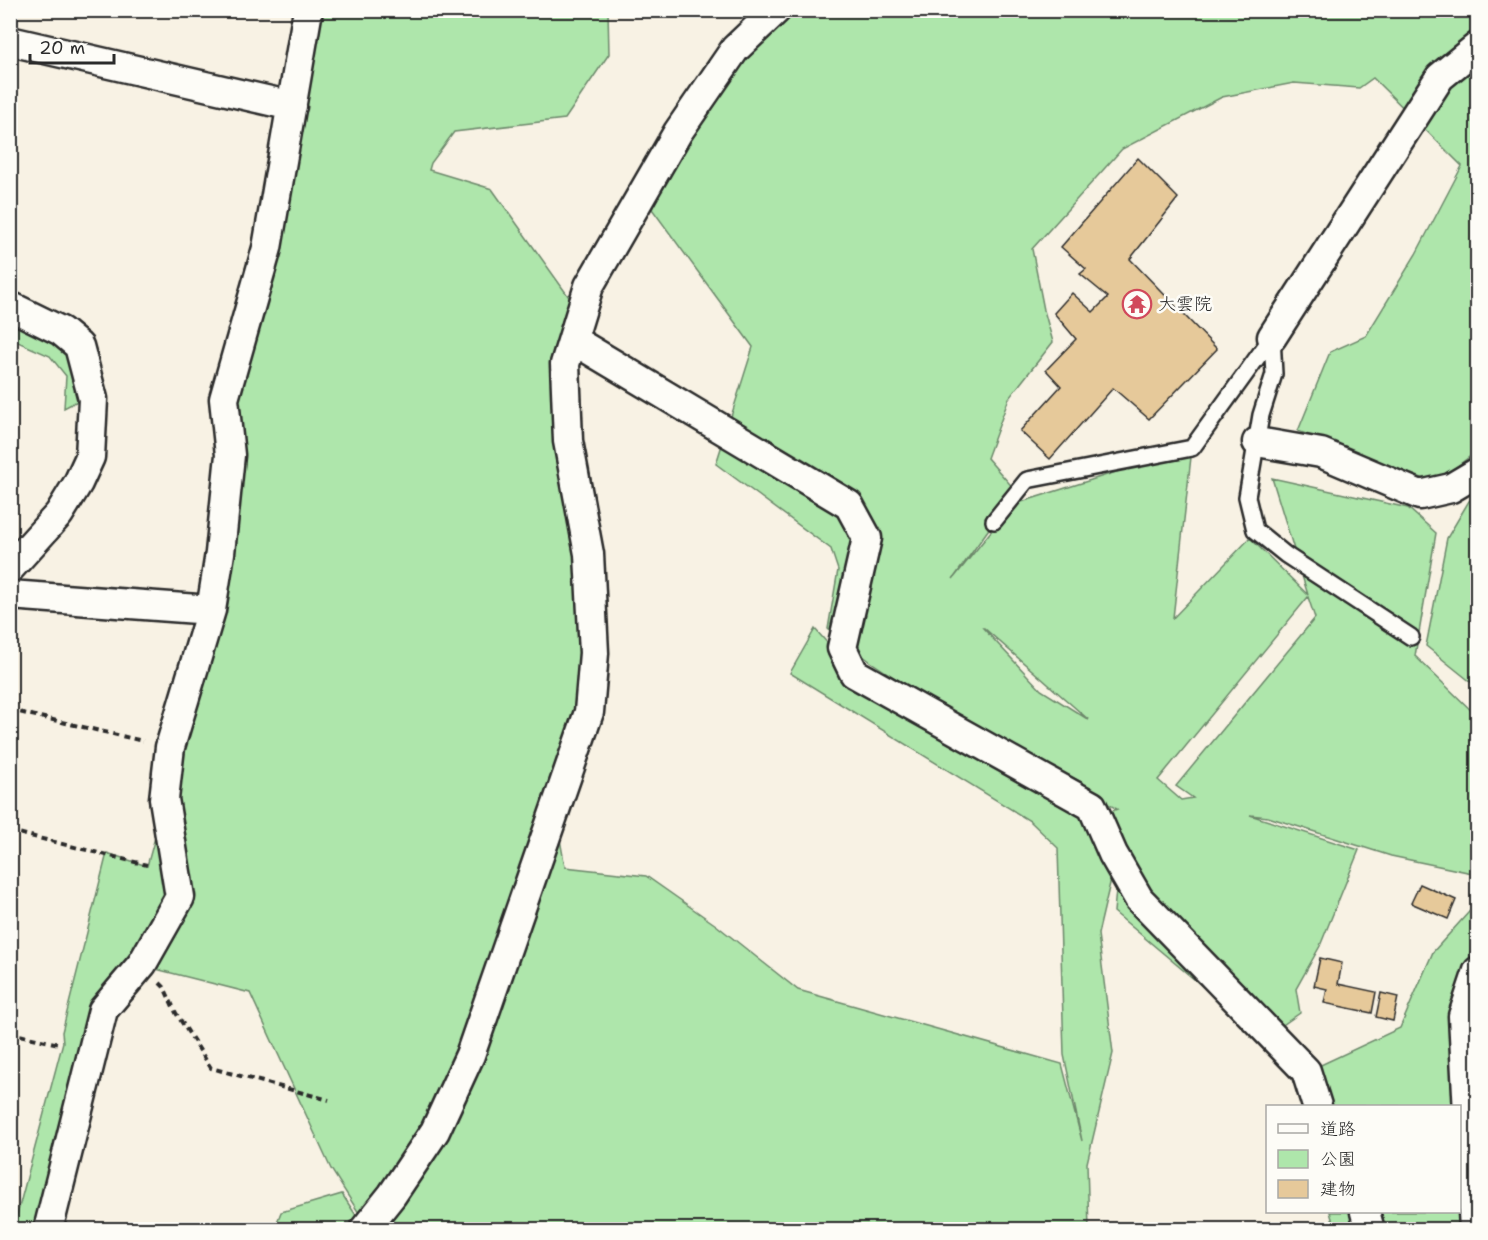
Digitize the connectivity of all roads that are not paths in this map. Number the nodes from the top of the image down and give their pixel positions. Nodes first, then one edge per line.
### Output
1 (308, 10) edge
2 (776, 10) edge
3 (10, 41) edge
4 (1478, 46) edge
5 (291, 106) junction
6 (10, 306) edge
7 (1272, 337) junction
8 (573, 339) junction
9 (1257, 442) junction
10 (1478, 472) edge
11 (994, 521) dead end
12 (10, 568) edge
13 (10, 595) edge
14 (212, 610) junction
15 (1411, 637) dead end
16 (1478, 971) edge
17 (1316, 1105) edge
18 (1365, 1213) edge
19 (48, 1230) edge
20 (364, 1230) edge
21 (1370, 1230) edge
22 (1474, 1230) edge

1 - 5 street
2 - 8 street
3 - 5 street
4 - 7 street
5 - 14 street
6 - 12 street
7 - 9 lane
7 - 11 lane
8 - 17 street
8 - 20 street
9 - 10 street
9 - 15 lane
13 - 14 street
14 - 19 street
16 - 22 street
18 - 21 street

